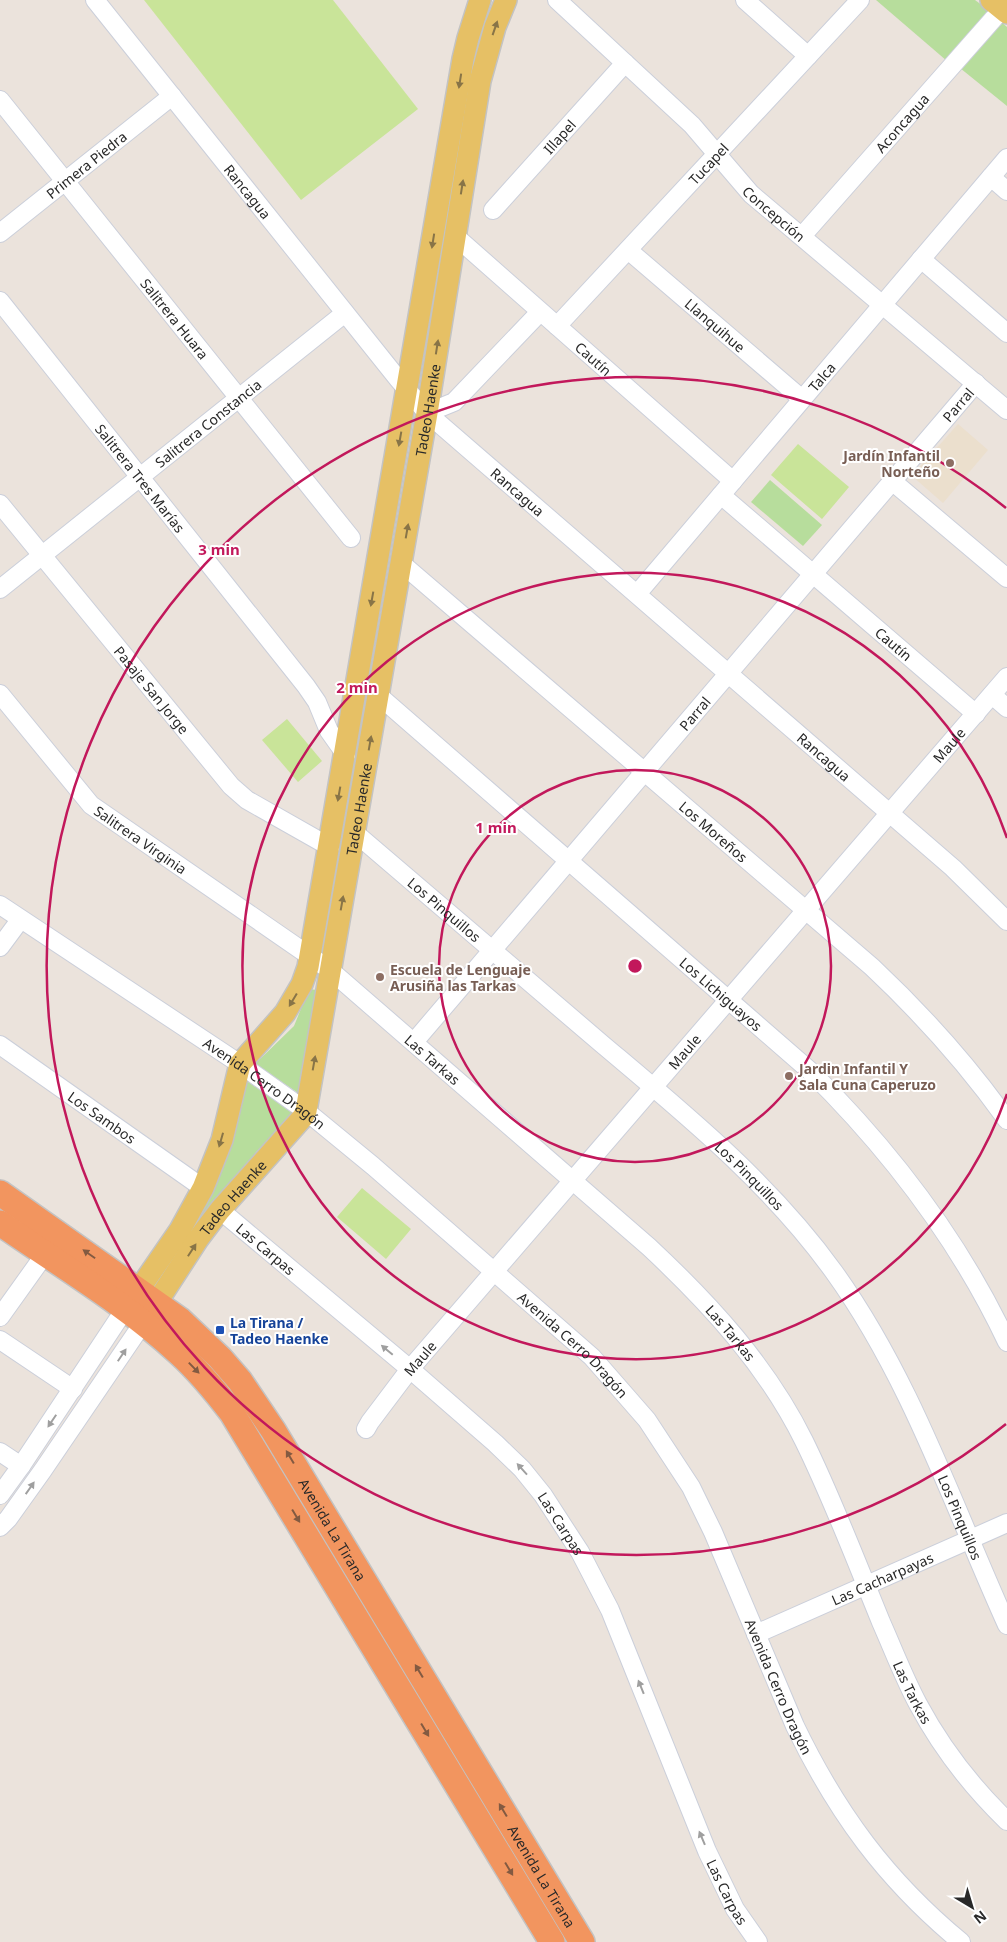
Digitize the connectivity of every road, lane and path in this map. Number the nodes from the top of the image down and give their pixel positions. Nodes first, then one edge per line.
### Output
1 (95, 0) edge
2 (480, 0) edge
3 (506, 0) edge
4 (557, 0) edge
5 (746, 0) edge
6 (860, 0) edge
7 (1000, 7) edge
8 (808, 56) junction
9 (625, 63) junction
10 (172, 96) junction
11 (0, 100) edge
12 (717, 154) junction
13 (1007, 158) edge
14 (991, 177) junction
15 (65, 181) junction
16 (1007, 192) edge
17 (493, 210) dead end
18 (0, 233) edge
19 (455, 236) junction
20 (802, 236) junction
21 (628, 250) junction
22 (921, 260) junction
23 (0, 301) edge
24 (883, 305) junction
25 (540, 312) junction
26 (345, 313) junction
27 (557, 326) junction
28 (1007, 333) edge
29 (976, 384) junction
30 (408, 391) junction
31 (239, 398) junction
32 (802, 399) junction
33 (1007, 410) edge
34 (427, 413) junction
35 (140, 477) junction
36 (733, 481) junction
37 (892, 481) junction
38 (721, 495) junction
39 (0, 504) edge
40 (351, 538) dead end
41 (42, 556) junction
42 (401, 563) junction
43 (813, 574) junction
44 (1007, 578) edge
45 (0, 589) edge
46 (637, 594) junction
47 (728, 674) junction
48 (1007, 677) edge
49 (0, 694) edge
50 (378, 695) junction
51 (992, 695) junction
52 (1007, 708) edge
53 (976, 714) junction
54 (346, 755) junction
55 (644, 772) junction
56 (890, 813) junction
57 (354, 832) junction
58 (330, 847) junction
59 (568, 861) junction
60 (0, 906) edge
61 (806, 910) junction
62 (1004, 910) edge
63 (20, 920) junction
64 (0, 947) edge
65 (493, 950) junction
66 (310, 955) junction
67 (330, 970) junction
68 (728, 1000) junction
69 (414, 1042) junction
70 (0, 1045) edge
71 (240, 1064) junction
72 (654, 1087) junction
73 (306, 1111) junction
74 (1007, 1120) edge
75 (573, 1181) junction
76 (203, 1188) junction
77 (0, 1193) edge
78 (220, 1210) junction
79 (0, 1223) edge
80 (44, 1254) junction
81 (495, 1271) junction
82 (141, 1306) junction
83 (0, 1317) edge
84 (0, 1340) edge
85 (1007, 1342) edge
86 (410, 1369) junction
87 (73, 1389) junction
88 (366, 1429) dead end
89 (0, 1452) edge
90 (21, 1466) junction
91 (0, 1495) edge
92 (1007, 1522) edge
93 (0, 1527) edge
94 (970, 1539) junction
95 (866, 1585) junction
96 (1007, 1625) edge
97 (756, 1634) junction
98 (1007, 1821) edge
99 (552, 1942) edge
100 (582, 1942) edge
101 (758, 1942) edge
102 (961, 1942) edge

1 - 10 street, Rancagua
2 -> 30 main road, Tadeo Haenke
19 -> 3 main road, Tadeo Haenke
4 - 9 street, Concepción
5 - 8 street
6 - 8 street, Tucapel
7 - 20 street, Aconcagua
8 - 12 street, Tucapel
9 - 12 street, Concepción
9 - 17 street, Illapel
10 - 15 street, Primera Piedra
10 - 26 street, Rancagua
11 - 15 street, Salitrera Huara
12 - 20 street, Concepción
12 - 21 street, Tucapel
13 - 14 street, Talca
14 - 16 street
14 - 22 street, Talca
15 - 18 street, Primera Piedra
15 - 31 street, Salitrera Huara
19 - 25 street, Cautín
34 -> 19 main road, Tadeo Haenke
20 - 24 street, Concepción
21 - 27 street, Tucapel
21 - 32 street, Llanquihue
22 - 24 street, Talca
22 - 28 street
23 - 35 street, Salitrera Tres Marías
24 - 29 street, Concepción
24 - 32 street, Talca
25 - 27 street, Cautín
25 - 34 street
26 - 30 street, Rancagua
26 - 31 street, Salitrera Constancia
27 - 36 street, Cautín
29 - 33 street, Concepción
29 - 37 street, Parral
30 - 34 street, Rancagua
30 -> 54 main road, Tadeo Haenke
31 - 35 street, Salitrera Constancia
31 - 40 street, Salitrera Huara
32 - 36 street, Talca
42 -> 34 main road, Tadeo Haenke
34 - 46 street, Rancagua
35 - 41 street, Salitrera Constancia
35 - 54 street, Salitrera Tres Marías
36 - 38 street, Talca
37 - 43 street, Parral
37 - 44 street
38 - 43 street, Cautín
38 - 46 street, Talca
39 - 41 street, Pasaje San Jorge
41 - 45 street, Salitrera Constancia
41 - 58 street, Pasaje San Jorge
42 - 50 main road, Tadeo Haenke
42 - 55 street, Los Moreños
43 - 47 street, Parral
43 - 53 street, Cautín
46 - 47 street, Rancagua
47 - 55 street, Parral
47 - 56 street, Rancagua
48 - 51 street, Maule
49 - 66 street, Salitrera Virginia
57 -> 50 main road, Tadeo Haenke
50 - 59 street, Los Lichiguayos
51 - 52 street
51 - 53 street, Maule
53 - 56 street, Maule
54 -> 58 main road, Tadeo Haenke
55 - 59 street, Parral
55 - 61 street, Los Moreños
56 - 61 street, Maule
56 - 62 street, Rancagua
57 - 65 street, Los Pinquillos
67 -> 57 main road, Tadeo Haenke
58 - 66 main road, Tadeo Haenke
59 - 65 street, Parral
59 - 68 street, Los Lichiguayos
60 - 63 street, Avenida Cerro Dragón
61 - 68 street, Maule
61 - 74 street, Los Moreños
63 - 64 street
63 - 71 street, Avenida Cerro Dragón
65 - 69 street, Parral
65 - 72 street, Los Pinquillos
66 - 67 street, Las Tarkas
66 -> 71 main road, Tadeo Haenke
67 - 69 street, Las Tarkas
73 -> 67 main road, Tadeo Haenke
68 - 72 street, Maule
68 - 85 street, Los Lichiguayos
69 - 75 street, Las Tarkas
70 - 76 street, Los Sambos
71 - 73 street, Avenida Cerro Dragón
71 -> 76 main road, Tadeo Haenke
72 - 75 street, Maule
72 - 94 street, Los Pinquillos
73 - 78 main road, Tadeo Haenke
73 - 81 street, Avenida Cerro Dragón
75 - 81 street, Maule
75 - 95 street, Las Tarkas
76 - 82 main road, Tadeo Haenke
82 -> 77 highway, Avenida La Tirana
82 -> 78 main road, Tadeo Haenke
86 -> 78 street, Las Carpas
79 - 80 highway, Avenida La Tirana
80 - 82 highway, Avenida La Tirana
80 - 83 street
81 - 86 street, Maule
81 - 97 street, Avenida Cerro Dragón
82 - 87 street, Tadeo Haenke
93 -> 82 street, Tadeo Haenke
82 -> 99 highway, Avenida La Tirana
100 -> 82 highway, Avenida La Tirana
84 - 87 street
86 - 88 street, Maule
101 -> 86 street, Las Carpas
87 -> 90 street, Tadeo Haenke
89 - 90 street
90 - 91 street, Tadeo Haenke
92 - 94 street, Las Cacharpayas
94 - 95 street, Las Cacharpayas
94 - 96 street, Los Pinquillos
95 - 97 street, Las Cacharpayas
95 - 98 street, Las Tarkas
97 - 102 street, Avenida Cerro Dragón

